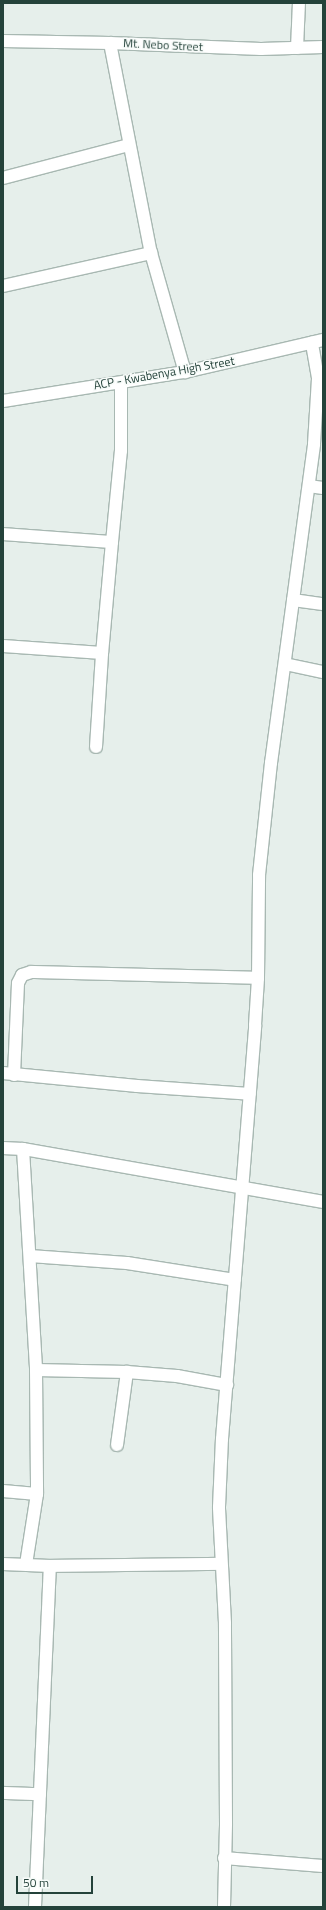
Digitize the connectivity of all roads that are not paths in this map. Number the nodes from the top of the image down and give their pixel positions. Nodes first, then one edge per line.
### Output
1 (299, 3) edge
2 (3, 41) edge
3 (110, 43) junction
4 (323, 47) edge
5 (298, 48) junction
6 (129, 145) junction
7 (3, 178) edge
8 (151, 253) junction
9 (3, 286) edge
10 (317, 342) edge
11 (185, 372) junction
12 (321, 377) edge
13 (121, 383) junction
14 (3, 401) edge
15 (309, 486) junction
16 (323, 488) edge
17 (3, 534) edge
18 (112, 542) junction
19 (294, 600) junction
20 (323, 604) edge
21 (3, 646) edge
22 (102, 653) junction
23 (285, 664) junction
24 (323, 672) edge
25 (96, 747) dead end
26 (258, 978) junction
27 (9, 1074) edge
28 (250, 1094) junction
29 (3, 1148) edge
30 (23, 1149) junction
31 (242, 1188) junction
32 (323, 1202) edge
33 (30, 1256) junction
34 (235, 1280) junction
35 (36, 1370) junction
36 (127, 1372) junction
37 (227, 1385) junction
38 (117, 1445) dead end
39 (3, 1491) edge
40 (37, 1494) junction
41 (3, 1564) edge
42 (26, 1564) junction
43 (221, 1564) junction
44 (50, 1566) junction
45 (3, 1793) edge
46 (40, 1794) junction
47 (224, 1858) junction
48 (323, 1866) edge
49 (35, 1907) edge
50 (224, 1907) edge

1 - 5 street
2 - 3 street, Mt. Nebo Street
3 - 5 street, Mt. Nebo Street
3 - 6 street
4 - 5 street, Mt. Nebo Street
6 - 7 street
6 - 8 street
8 - 9 street
8 - 11 street
10 - 11 street, ACP - Kwabenya High Street
10 - 12 street
11 - 13 street, ACP - Kwabenya High Street
12 - 15 street
13 - 14 street, ACP - Kwabenya High Street
13 - 18 street
15 - 16 street
15 - 19 street
17 - 18 street
18 - 22 street
19 - 20 street
19 - 23 street
21 - 22 street
22 - 25 street
23 - 24 street
23 - 26 street
26 - 27 street
26 - 28 street
27 - 28 street
28 - 31 street
29 - 30 street
30 - 31 street
30 - 33 street
31 - 32 street
31 - 34 street
33 - 34 street
33 - 35 street
34 - 37 street
35 - 36 street
35 - 40 street
36 - 37 street
36 - 38 street
37 - 43 street
39 - 40 street
40 - 42 street
41 - 42 street
42 - 44 street
43 - 44 street
43 - 47 street
44 - 46 street
45 - 46 street
46 - 49 street
47 - 48 street
47 - 50 street

